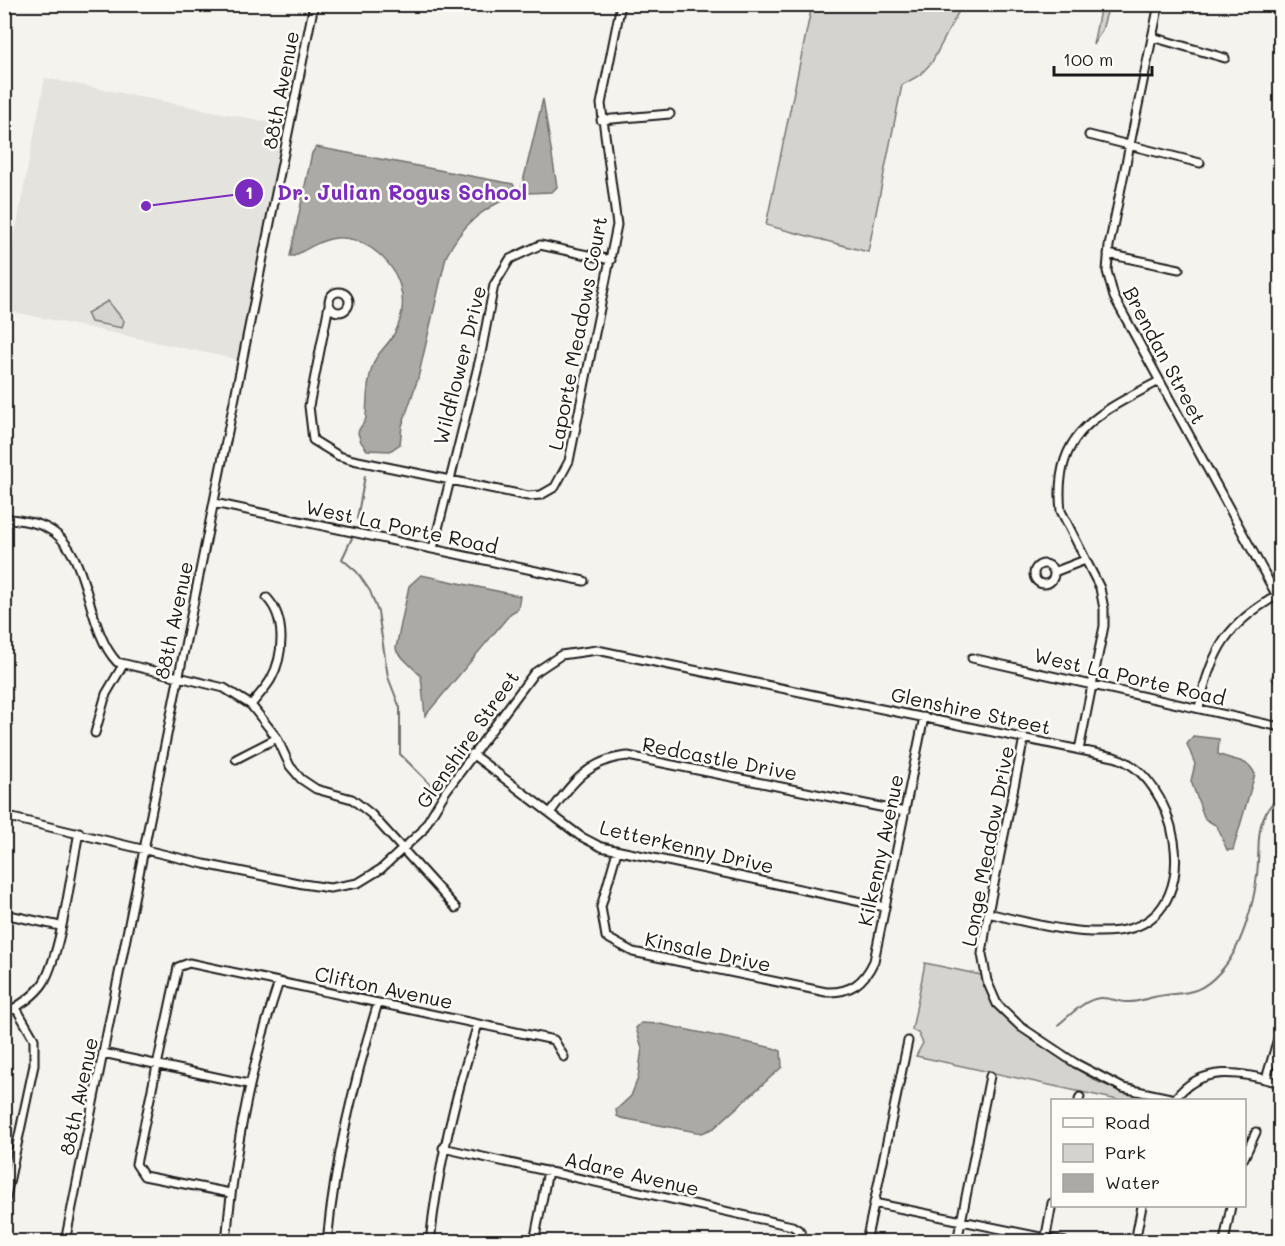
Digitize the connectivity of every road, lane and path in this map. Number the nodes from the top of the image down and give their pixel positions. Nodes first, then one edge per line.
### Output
1 (314, 4) edge
2 (621, 4) edge
3 (1159, 4) edge
4 (1152, 38) junction
5 (1225, 58) dead end
6 (670, 114) dead end
7 (601, 120) junction
8 (1089, 135) dead end
9 (1131, 144) junction
10 (1200, 163) dead end
11 (1108, 255) junction
12 (611, 260) junction
13 (1179, 269) dead end
14 (329, 305) dead end
15 (1159, 381) junction
16 (448, 480) junction
17 (214, 503) junction
18 (4, 518) edge
19 (433, 549) junction
20 (1084, 560) junction
21 (1054, 572) dead end
22 (584, 581) dead end
23 (1279, 595) edge
24 (267, 598) dead end
25 (972, 658) dead end
26 (123, 665) junction
27 (178, 679) junction
28 (1093, 684) junction
29 (251, 705) junction
30 (1199, 708) junction
31 (924, 717) junction
32 (1281, 727) edge
33 (95, 733) dead end
34 (277, 738) junction
35 (1024, 738) junction
36 (1079, 750) junction
37 (472, 754) junction
38 (236, 759) dead end
39 (905, 812) junction
40 (549, 813) junction
41 (4, 816) edge
42 (79, 832) junction
43 (145, 848) junction
44 (404, 850) junction
45 (616, 851) junction
46 (885, 907) junction
47 (456, 908) dead end
48 (988, 913) junction
49 (4, 914) edge
50 (60, 926) junction
51 (279, 982) junction
52 (858, 986) joint
53 (378, 1002) junction
54 (16, 1008) junction
55 (4, 1014) edge
56 (478, 1024) junction
57 (1281, 1032) edge
58 (908, 1041) dead end
59 (103, 1053) junction
60 (564, 1057) dead end
61 (157, 1065) junction
62 (990, 1076) dead end
63 (1266, 1079) junction
64 (1281, 1083) edge
65 (248, 1084) junction
66 (1171, 1099) edge
67 (1176, 1099) edge
68 (1256, 1132) dead end
69 (443, 1148) junction
70 (1246, 1156) edge
71 (548, 1171) junction
72 (230, 1193) junction
73 (874, 1203) junction
74 (4, 1206) edge
75 (1052, 1207) edge
76 (1142, 1207) edge
77 (1231, 1207) edge
78 (961, 1219) junction
79 (1046, 1240) edge
80 (65, 1242) edge
81 (226, 1242) edge
82 (327, 1242) edge
83 (430, 1242) edge
84 (534, 1242) edge
85 (803, 1242) edge
86 (866, 1242) edge
87 (957, 1242) edge
88 (1065, 1242) edge
89 (1135, 1242) edge
90 (1224, 1242) edge

1 - 17 street, 88th Avenue
2 - 7 street, Laporte Meadows Court
3 - 4 street, Brendan Street
4 - 5 street
4 - 9 street, Brendan Street
6 - 7 street
7 - 12 street, Laporte Meadows Court
8 - 9 street
9 - 10 street
9 - 11 street, Brendan Street
11 - 13 street
11 - 15 street, Brendan Street
12 - 16 street, Wildflower Drive
12 - 16 street, Laporte Meadows Court
14 - 16 street
15 - 20 street
15 - 23 street, Brendan Street
16 - 19 street, Wildflower Drive
17 - 19 street, West La Porte Road
17 - 27 street, 88th Avenue
18 - 26 street
19 - 22 street, West La Porte Road
20 - 21 street
20 - 28 street
23 - 30 street
24 - 29 street
25 - 28 street, West La Porte Road
26 - 27 street
26 - 33 street
27 - 29 street
27 - 43 street, 88th Avenue
28 - 30 street, West La Porte Road
28 - 36 street
29 - 34 street
30 - 32 street, West La Porte Road
31 - 35 street, Glenshire Street
31 - 37 street, Glenshire Street
31 - 39 street, Kilkenny Avenue
34 - 38 street
34 - 44 street
35 - 36 street, Glenshire Street
35 - 48 street, Longe Meadow Drive
36 - 48 street, Glenshire Street
37 - 40 street, Letterkenny Drive
37 - 44 street, Glenshire Street
39 - 40 street, Redcastle Drive
39 - 46 street, Kilkenny Avenue
40 - 45 street, Letterkenny Drive
41 - 42 street, Glenshire Street
42 - 43 street, Glenshire Street
42 - 50 street
43 - 44 street, Glenshire Street
43 - 59 street, 88th Avenue
44 - 47 street
45 - 46 street, Letterkenny Drive
45 - 52 street, Kinsale Drive
46 - 52 street, Kilkenny Avenue
48 - 66 street, Longe Meadow Drive
49 - 50 street
50 - 54 street
51 - 53 street, Clifton Avenue
51 - 61 street, Clifton Avenue
51 - 65 street
53 - 56 street, Clifton Avenue
53 - 82 street
54 - 55 street
54 - 74 street
56 - 60 street, Clifton Avenue
56 - 69 street
57 - 63 street
58 - 73 street
59 - 61 street
59 - 80 street, 88th Avenue
61 - 65 street
61 - 72 street
62 - 78 street
63 - 64 street
63 - 67 street
65 - 72 street
68 - 70 street
69 - 71 street, Adare Avenue
69 - 83 street
71 - 84 street
71 - 85 street, Adare Avenue
72 - 81 street
73 - 78 street
73 - 86 street
75 - 79 street
76 - 89 street
77 - 90 street
78 - 79 street
78 - 87 street
79 - 88 street

